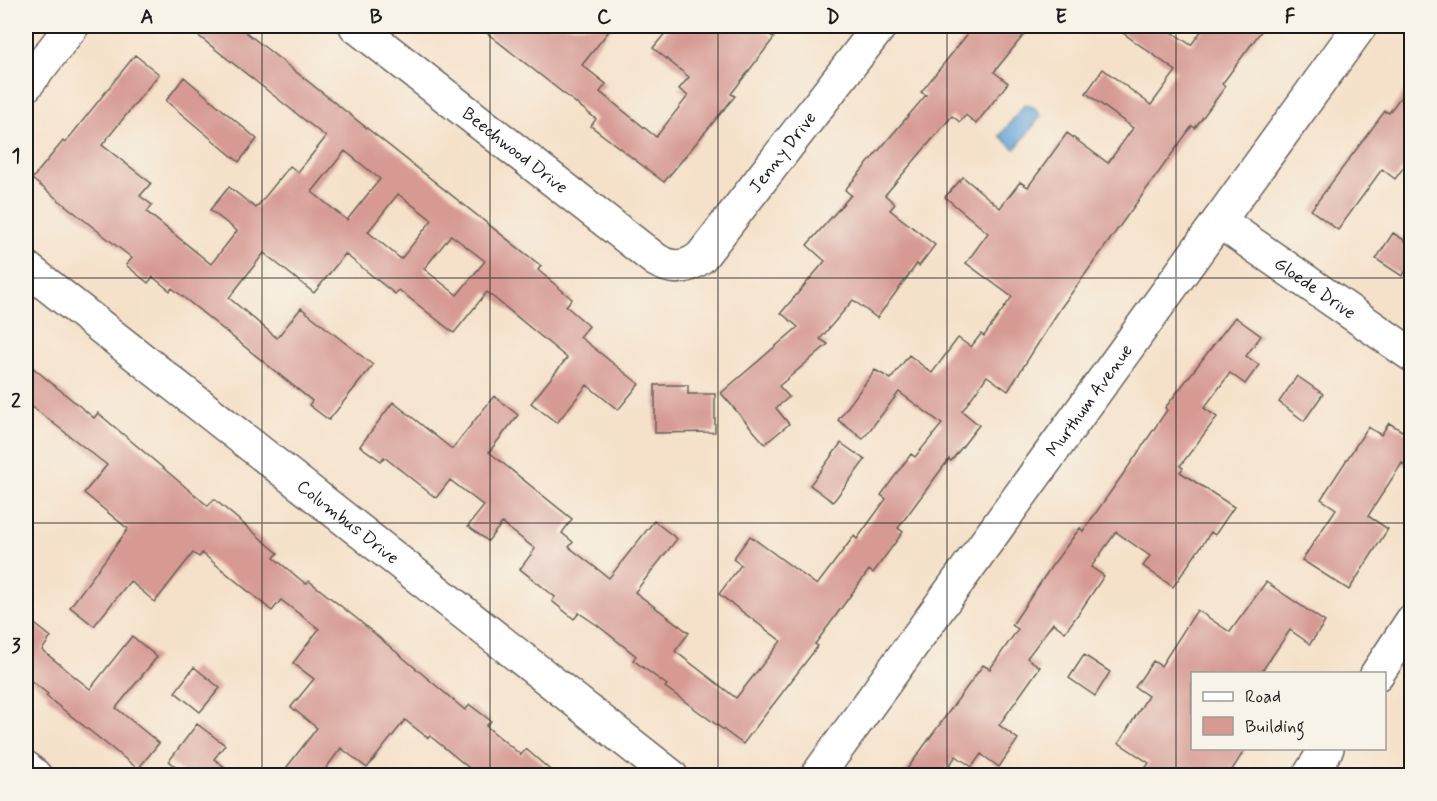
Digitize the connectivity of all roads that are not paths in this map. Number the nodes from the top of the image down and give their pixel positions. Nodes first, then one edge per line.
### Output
1 (72, 26) edge
2 (357, 26) edge
3 (880, 26) edge
4 (1360, 26) edge
5 (26, 86) edge
6 (1219, 221) junction
7 (26, 268) edge
8 (679, 268) joint
9 (1412, 355) edge
10 (1412, 621) edge
11 (1378, 672) edge
12 (1326, 750) edge
13 (26, 768) edge
14 (35, 776) edge
15 (671, 776) edge
16 (817, 776) edge
17 (1309, 776) edge

1 - 5 street
2 - 8 street, Beechwood Drive
3 - 8 street, Jenny Drive
4 - 6 street, Murthum Avenue
6 - 9 street, Gloede Drive
6 - 16 street, Murthum Avenue
7 - 15 street, Columbus Drive
10 - 11 street
12 - 17 street
13 - 14 street

